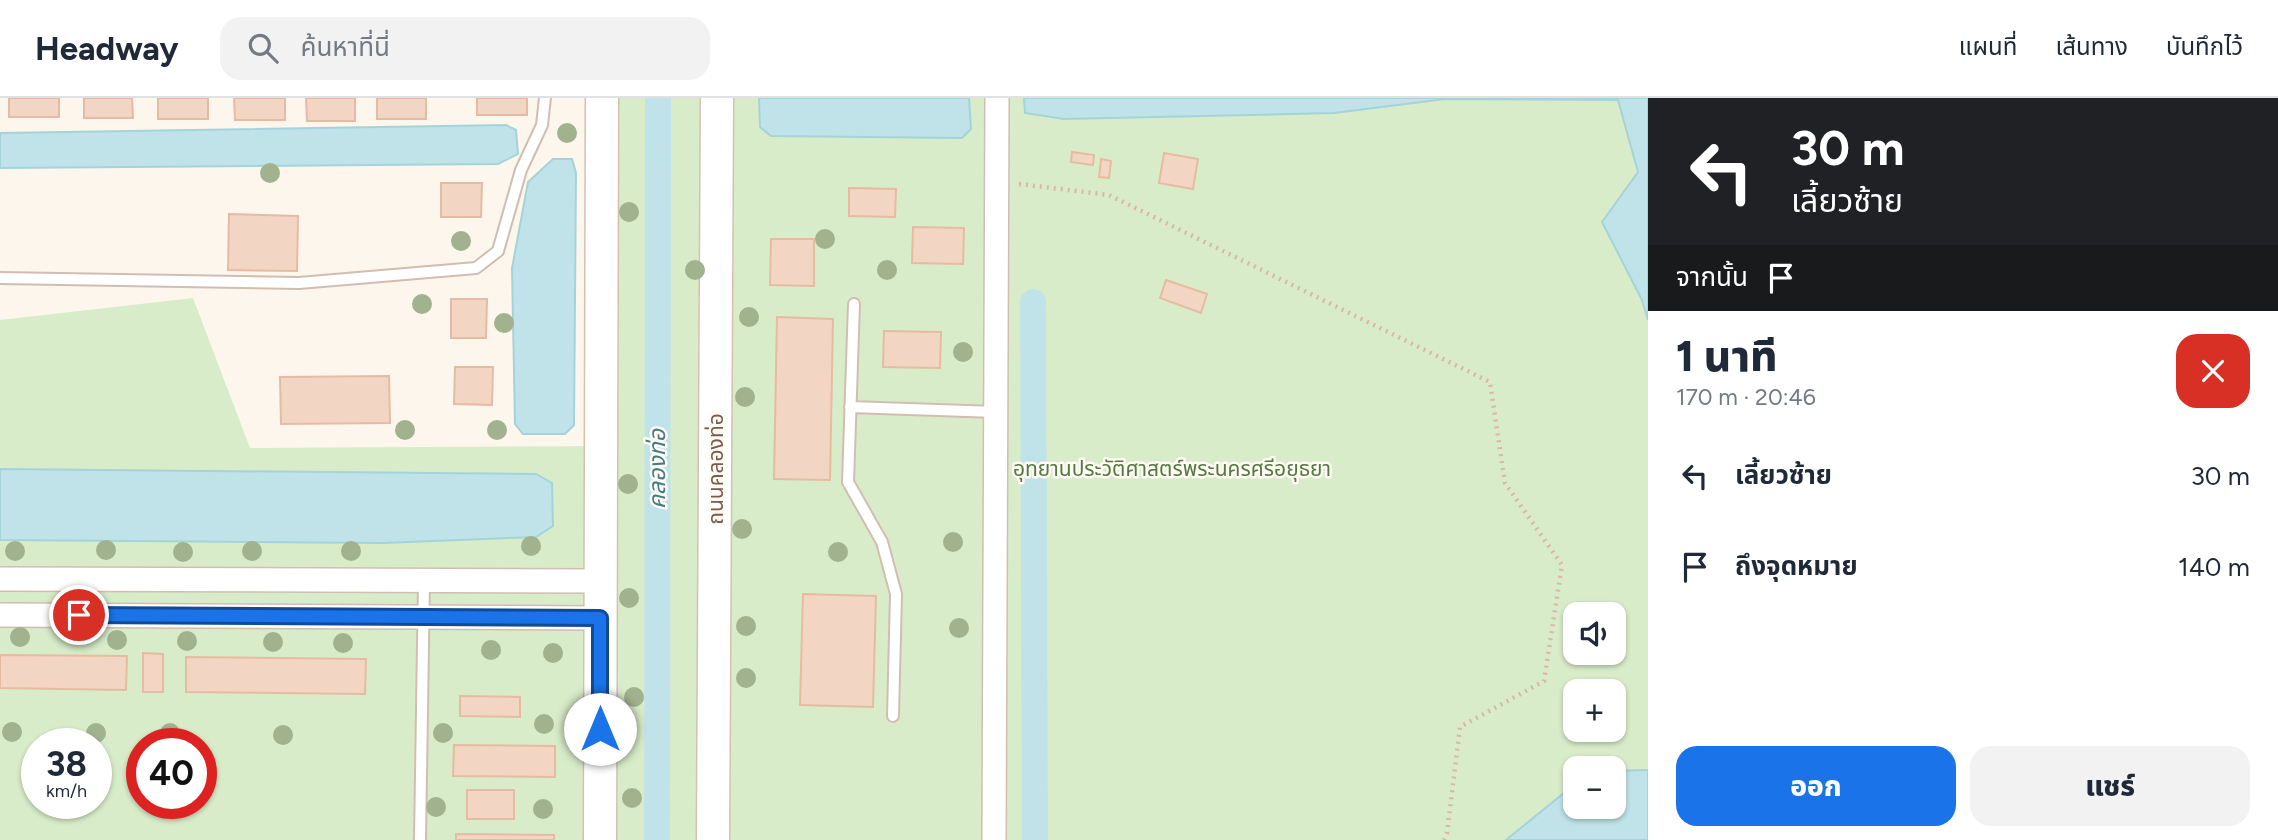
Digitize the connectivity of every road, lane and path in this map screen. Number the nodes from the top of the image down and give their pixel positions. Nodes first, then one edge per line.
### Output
1 (545, 98) edge
2 (602, 98) edge
3 (717, 98) edge
4 (997, 98) edge
5 (997, 182) junction
6 (0, 278) edge
7 (854, 304) dead end
8 (850, 407) junction
9 (996, 412) junction
10 (0, 579) edge
11 (424, 580) junction
12 (600, 581) junction
13 (0, 615) edge
14 (424, 617) junction
15 (600, 618) junction
16 (893, 716) dead end
17 (420, 840) edge
18 (600, 840) edge
19 (713, 840) edge
20 (994, 840) edge
21 (1444, 840) edge

1 - 6 lane
2 - 12 street
3 - 19 street, ถนนคลองท่อ
4 - 5 street
5 - 9 street
5 - 21 path
7 - 8 lane
8 - 9 lane
8 - 16 lane
9 - 20 street
10 - 11 street
11 - 12 street
11 - 14 lane
12 - 15 street
13 - 14 street
14 - 15 street
14 - 17 lane
15 - 18 street

